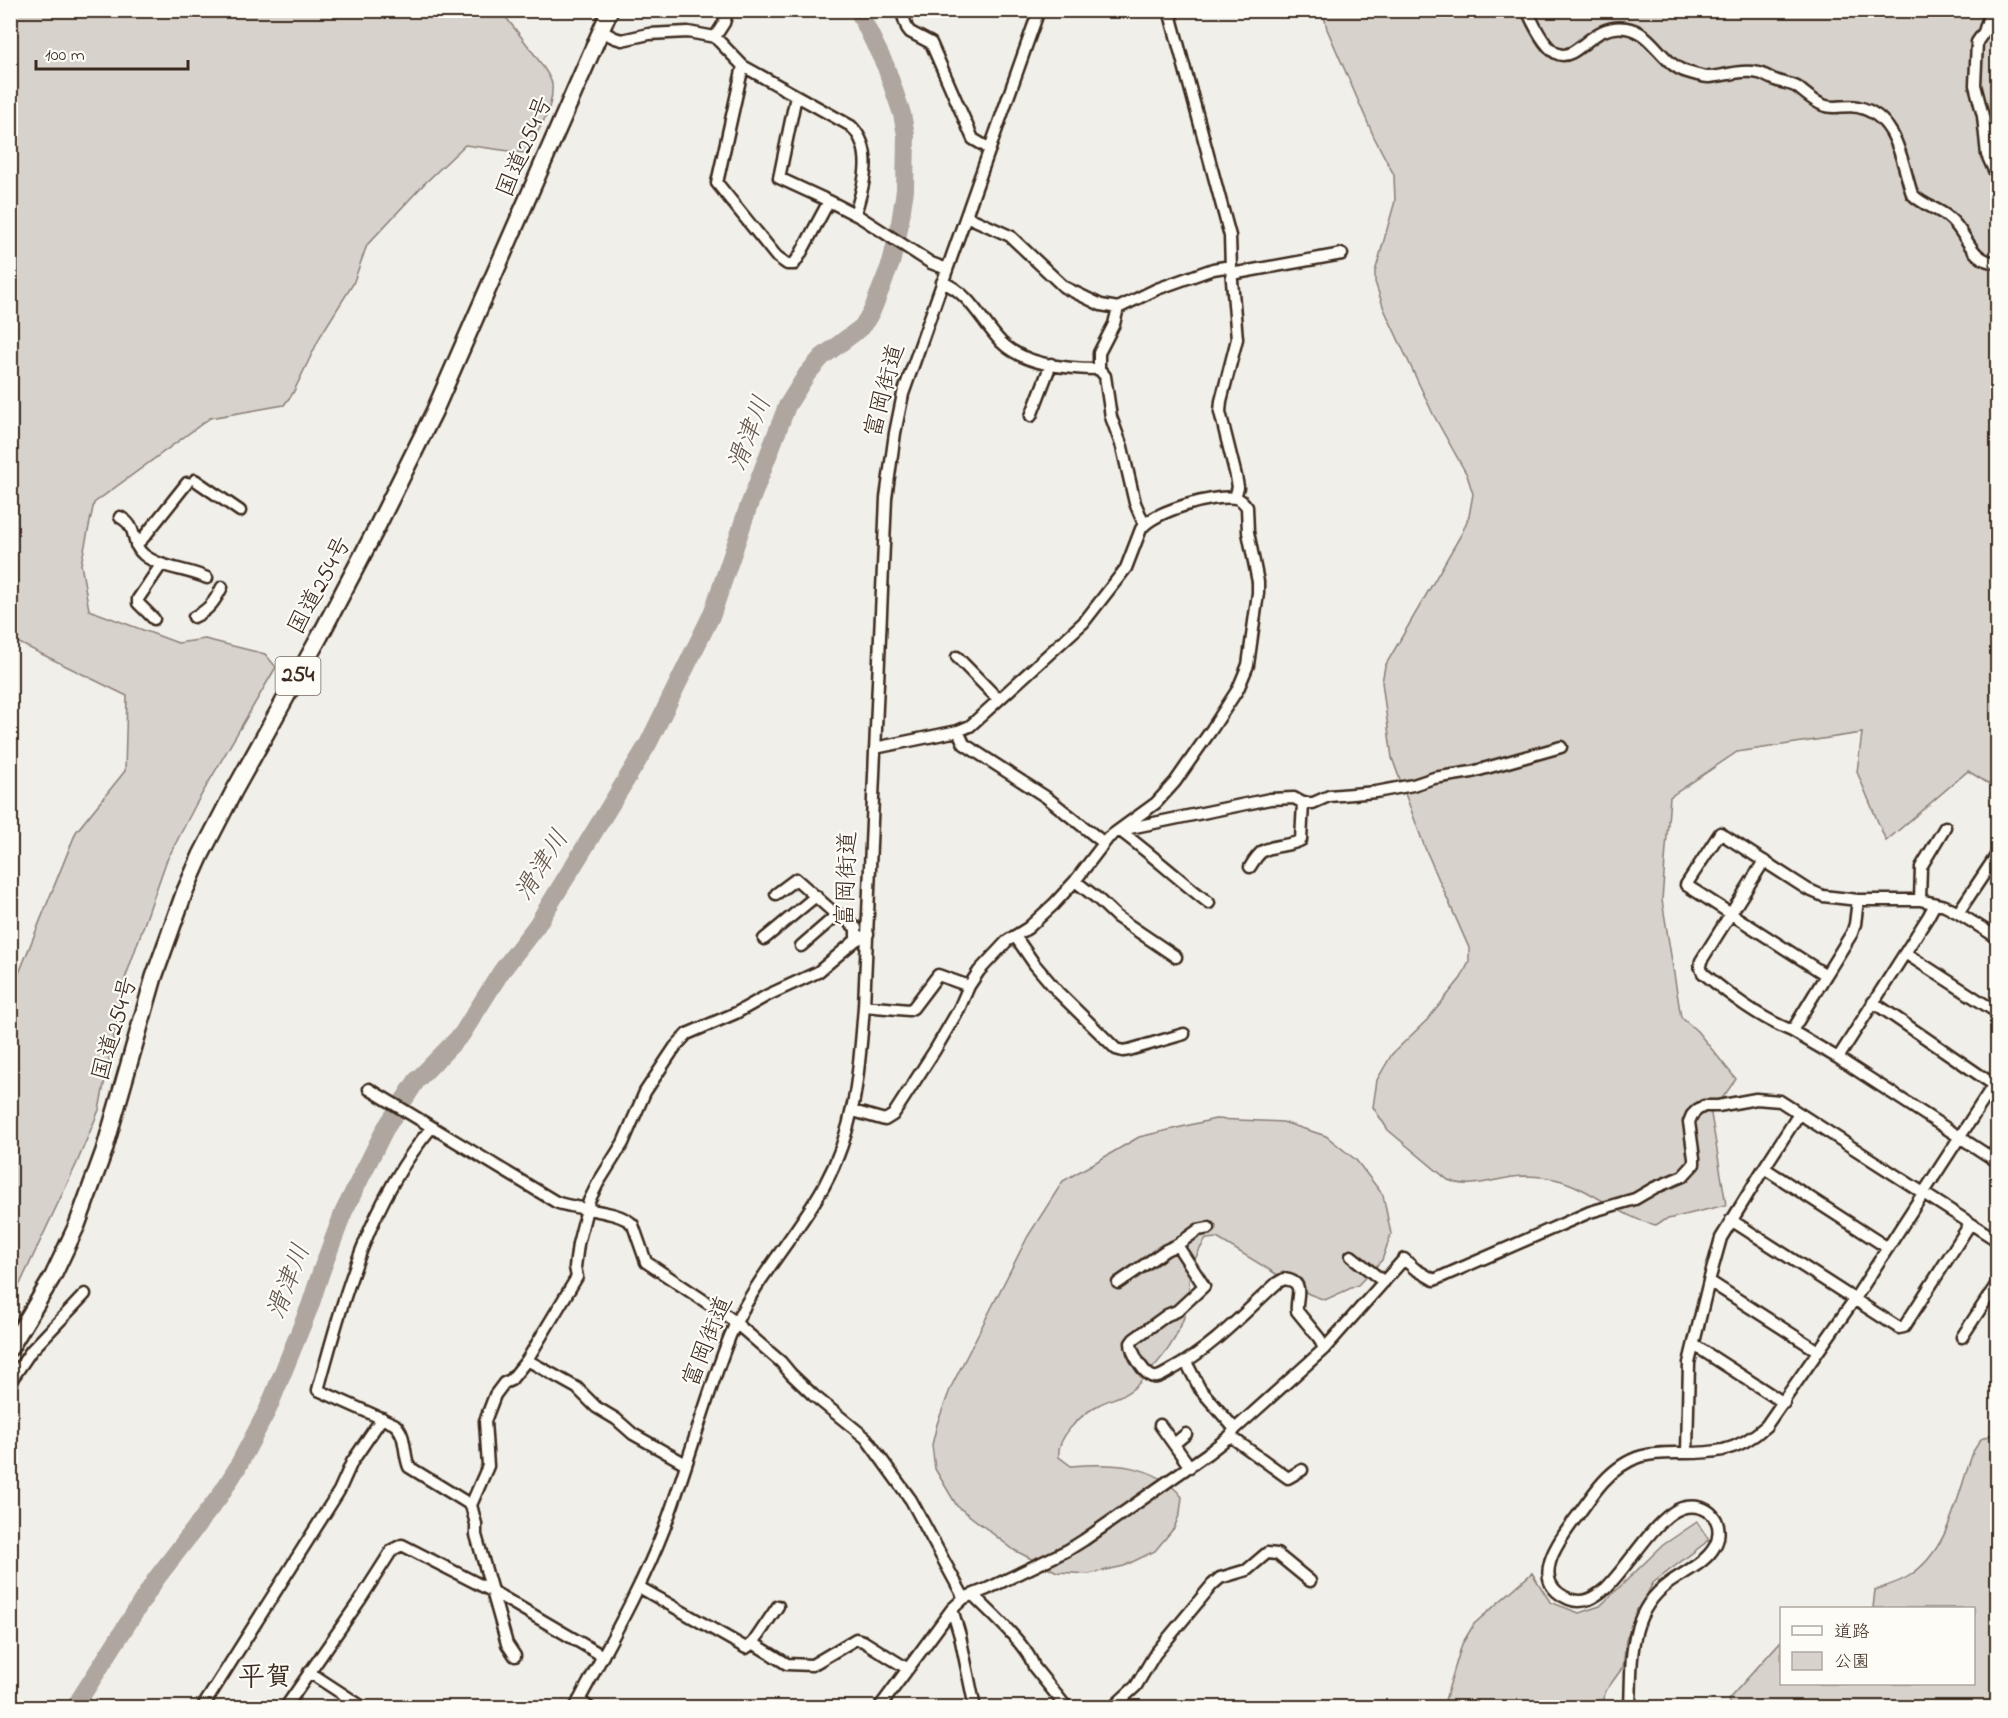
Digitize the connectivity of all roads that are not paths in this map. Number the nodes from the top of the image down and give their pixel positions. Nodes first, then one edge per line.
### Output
1 (610, 10) edge
2 (728, 10) edge
3 (901, 10) edge
4 (1039, 10) edge
5 (1169, 10) edge
6 (1527, 10) edge
7 (1989, 10) edge
8 (601, 31) junction
9 (715, 37) junction
10 (742, 66) junction
11 (796, 96) junction
12 (990, 149) junction
13 (1998, 179) edge
14 (829, 201) junction
15 (858, 215) junction
16 (966, 216) junction
17 (1342, 254) dead end
18 (1998, 263) edge
19 (947, 269) junction
20 (1231, 270) junction
21 (942, 282) junction
22 (1118, 308) junction
23 (1051, 364) junction
24 (1099, 369) junction
25 (1031, 416) dead end
26 (1235, 498) junction
27 (240, 510) dead end
28 (120, 517) dead end
29 (1144, 524) junction
30 (136, 545) junction
31 (161, 565) junction
32 (207, 578) dead end
33 (222, 588) dead end
34 (194, 617) dead end
35 (154, 619) dead end
36 (957, 657) dead end
37 (998, 699) junction
38 (958, 731) junction
39 (1561, 747) dead end
40 (875, 748) junction
41 (1303, 803) junction
42 (1945, 827) dead end
43 (1119, 830) junction
44 (1104, 843) junction
45 (1998, 853) edge
46 (1764, 861) junction
47 (1250, 867) dead end
48 (1075, 881) junction
49 (776, 894) dead end
50 (816, 896) junction
51 (1858, 900) junction
52 (1920, 900) junction
53 (1209, 903) dead end
54 (1935, 904) junction
55 (1958, 913) junction
56 (838, 914) junction
57 (1731, 915) junction
58 (868, 934) junction
59 (1015, 936) junction
60 (1998, 938) edge
61 (764, 939) dead end
62 (856, 940) junction
63 (801, 946) dead end
64 (1905, 953) junction
65 (1176, 957) dead end
66 (1826, 975) junction
67 (969, 986) junction
68 (1873, 1002) junction
69 (864, 1006) junction
70 (1998, 1013) edge
71 (1792, 1031) junction
72 (1184, 1034) dead end
73 (1838, 1058) junction
74 (1996, 1083) edge
75 (370, 1089) dead end
76 (853, 1111) junction
77 (1799, 1114) junction
78 (431, 1126) junction
79 (1959, 1137) junction
80 (1998, 1162) edge
81 (1764, 1168) junction
82 (1924, 1193) junction
83 (586, 1210) junction
84 (1731, 1220) junction
85 (1970, 1224) junction
86 (1209, 1228) dead end
87 (1998, 1241) edge
88 (1177, 1245) junction
89 (1887, 1248) junction
90 (1351, 1256) dead end
91 (1709, 1281) junction
92 (1384, 1282) junction
93 (1998, 1282) edge
94 (1118, 1283) dead end
95 (85, 1294) dead end
96 (1854, 1300) junction
97 (736, 1323) junction
98 (1962, 1336) dead end
99 (1694, 1345) junction
100 (10, 1348) edge
101 (1324, 1349) junction
102 (1818, 1351) junction
103 (526, 1360) junction
104 (1186, 1362) junction
105 (10, 1382) edge
106 (1784, 1403) junction
107 (382, 1418) junction
108 (1160, 1425) dead end
109 (1232, 1433) junction
110 (1186, 1434) dead end
111 (1174, 1444) junction
112 (1687, 1452) junction
113 (686, 1464) junction
114 (1190, 1467) junction
115 (1302, 1470) dead end
116 (471, 1505) junction
117 (1310, 1581) dead end
118 (639, 1587) junction
119 (492, 1591) junction
120 (968, 1597) junction
121 (778, 1606) dead end
122 (952, 1609) junction
123 (753, 1643) junction
124 (515, 1656) dead end
125 (603, 1656) junction
126 (908, 1670) junction
127 (309, 1672) junction
128 (577, 1704) edge
129 (202, 1707) edge
130 (285, 1707) edge
131 (364, 1707) edge
132 (590, 1707) edge
133 (879, 1707) edge
134 (975, 1707) edge
135 (1067, 1707) edge
136 (1112, 1707) edge
137 (1630, 1707) edge

1 - 8 highway, 国道254号 / 254
2 - 9 street
3 - 12 street
4 - 12 street, 富岡街道
5 - 20 street
6 - 18 street
7 - 13 street
8 - 9 street
8 - 100 highway, 国道254号 / 254
9 - 10 street
10 - 11 street
10 - 14 street
11 - 14 street
11 - 15 street
12 - 16 street, 富岡街道
14 - 15 street
15 - 19 street
16 - 19 street, 富岡街道
16 - 22 street
17 - 20 street
19 - 21 street, 富岡街道
20 - 22 street
20 - 26 street
21 - 23 street
21 - 40 street, 富岡街道
22 - 24 street
23 - 24 street
23 - 25 street
24 - 29 street
26 - 29 street
26 - 43 street
27 - 30 street
28 - 30 street
29 - 37 street
30 - 31 street
31 - 32 street
31 - 35 street
33 - 34 street
36 - 37 street
37 - 38 street
38 - 40 street
38 - 44 street
39 - 41 street
40 - 58 street, 富岡街道
41 - 43 street
41 - 47 street
42 - 52 street
43 - 44 street
43 - 53 street
44 - 48 street
45 - 55 street
46 - 51 street
46 - 57 street
46 - 57 street
48 - 59 street
48 - 65 street
49 - 50 street
50 - 56 street
50 - 61 street
51 - 52 street
51 - 66 street
52 - 54 street
54 - 55 street
54 - 64 street
55 - 60 street
56 - 62 street
56 - 63 street
57 - 66 street
57 - 71 street
58 - 62 street
58 - 69 street, 富岡街道
59 - 67 street
59 - 72 street
62 - 83 street
64 - 68 street
64 - 70 street
66 - 71 street
67 - 69 street
67 - 76 street
68 - 73 street
68 - 74 street
69 - 76 street, 富岡街道
71 - 73 street
73 - 79 street
74 - 79 street
75 - 78 street
76 - 97 street, 富岡街道
77 - 81 street
77 - 82 street
77 - 92 street
78 - 83 street
78 - 107 street
79 - 80 street
79 - 82 street
81 - 84 street
81 - 89 street
82 - 85 street
82 - 89 street
83 - 97 street
83 - 103 street
84 - 91 street
84 - 96 street
85 - 87 street
85 - 96 street
86 - 88 street
88 - 94 street
88 - 104 street
89 - 96 street
90 - 92 street
91 - 99 street
91 - 102 street
92 - 101 street
93 - 98 street
95 - 105 street
96 - 102 street
97 - 113 street, 富岡街道
97 - 120 street
99 - 106 street
99 - 112 street
101 - 104 street
101 - 109 street
102 - 106 street
103 - 113 street
103 - 116 street
104 - 109 street
106 - 112 street
107 - 116 street
107 - 129 street
108 - 111 street
109 - 114 street
109 - 115 street
110 - 111 street
111 - 114 street
112 - 137 street
113 - 118 street, 富岡街道
114 - 120 street
116 - 119 street
117 - 136 street
118 - 123 street
118 - 125 street, 富岡街道
119 - 124 street
119 - 125 street
119 - 127 street
120 - 122 street
120 - 135 street
121 - 123 street
122 - 126 street
122 - 134 street
123 - 126 street
125 - 128 street, 富岡街道
126 - 133 street
127 - 130 street
127 - 131 street
128 - 132 street

